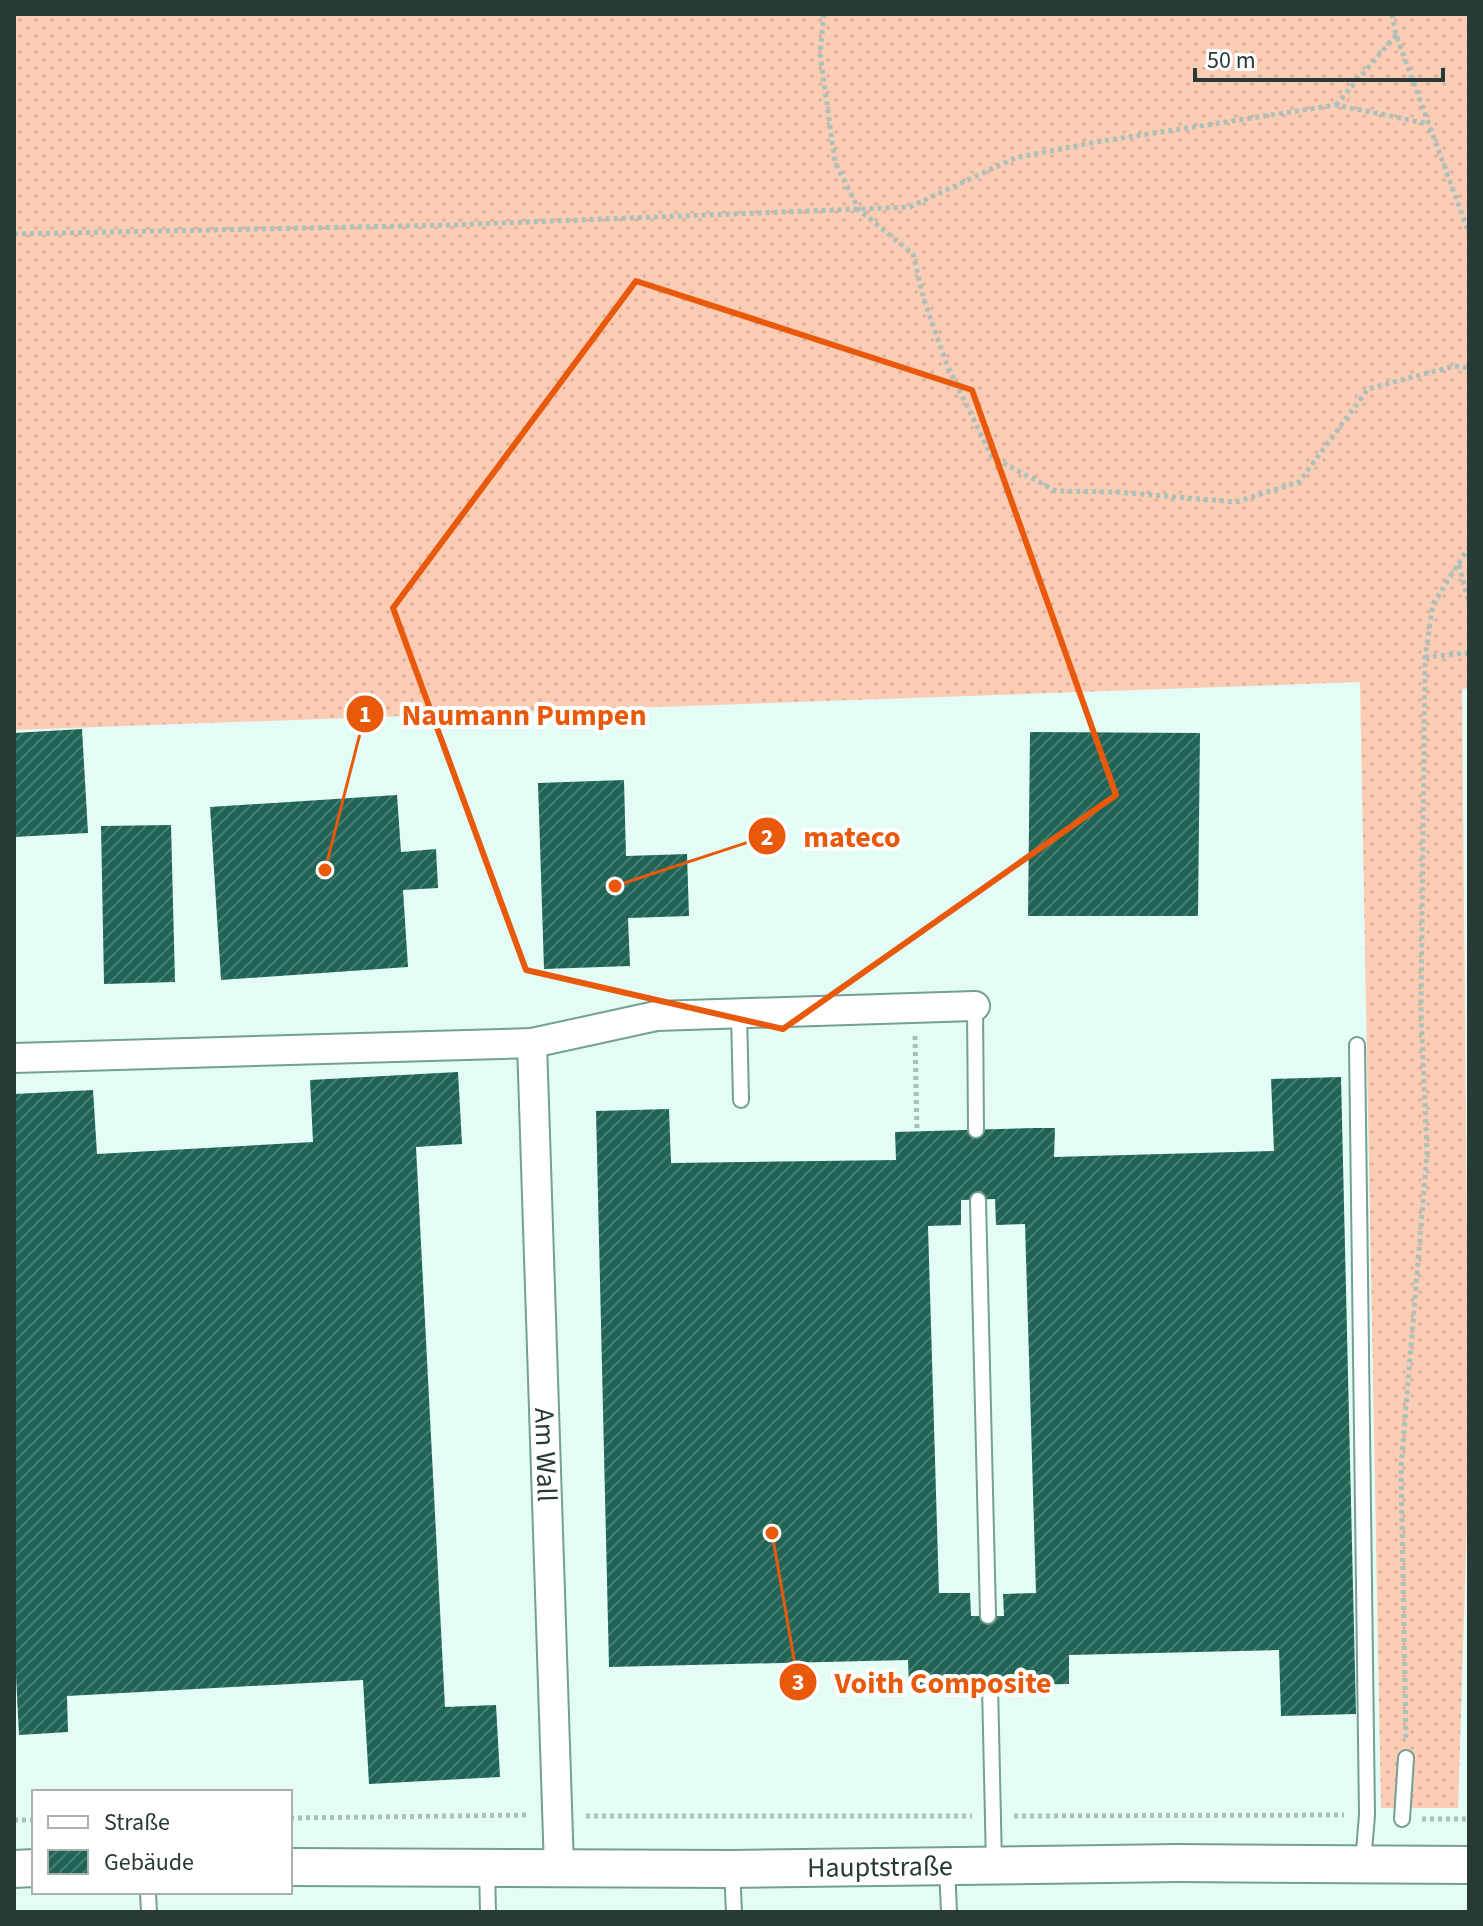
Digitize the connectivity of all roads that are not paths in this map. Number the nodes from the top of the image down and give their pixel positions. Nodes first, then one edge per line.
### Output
1 (975, 1006) joint
2 (739, 1013) junction
3 (532, 1043) junction
4 (1357, 1045) dead end
5 (14, 1058) edge
6 (741, 1100) dead end
7 (976, 1130) dead end
8 (978, 1200) dead end
9 (988, 1616) dead end
10 (990, 1685) dead end
11 (1406, 1758) road end
12 (1402, 1819) road end
13 (1363, 1864) junction
14 (994, 1865) junction
15 (1469, 1865) edge
16 (947, 1866) junction
17 (292, 1867) edge
18 (487, 1868) junction
19 (559, 1868) junction
20 (732, 1869) junction
21 (488, 1912) edge
22 (734, 1912) edge
23 (949, 1912) edge

1 - 2 street
1 - 7 lane
2 - 3 street
2 - 6 lane
3 - 5 street
3 - 19 street, Am Wall
4 - 13 lane
8 - 9 lane
10 - 14 lane
11 - 12 lane
13 - 14 street, Hauptstraße
13 - 15 street, Hauptstraße
14 - 16 street, Hauptstraße
16 - 20 street, Hauptstraße
16 - 23 lane
17 - 18 street, Hauptstraße
18 - 19 street, Hauptstraße
18 - 21 lane
19 - 20 street, Hauptstraße
20 - 22 lane

